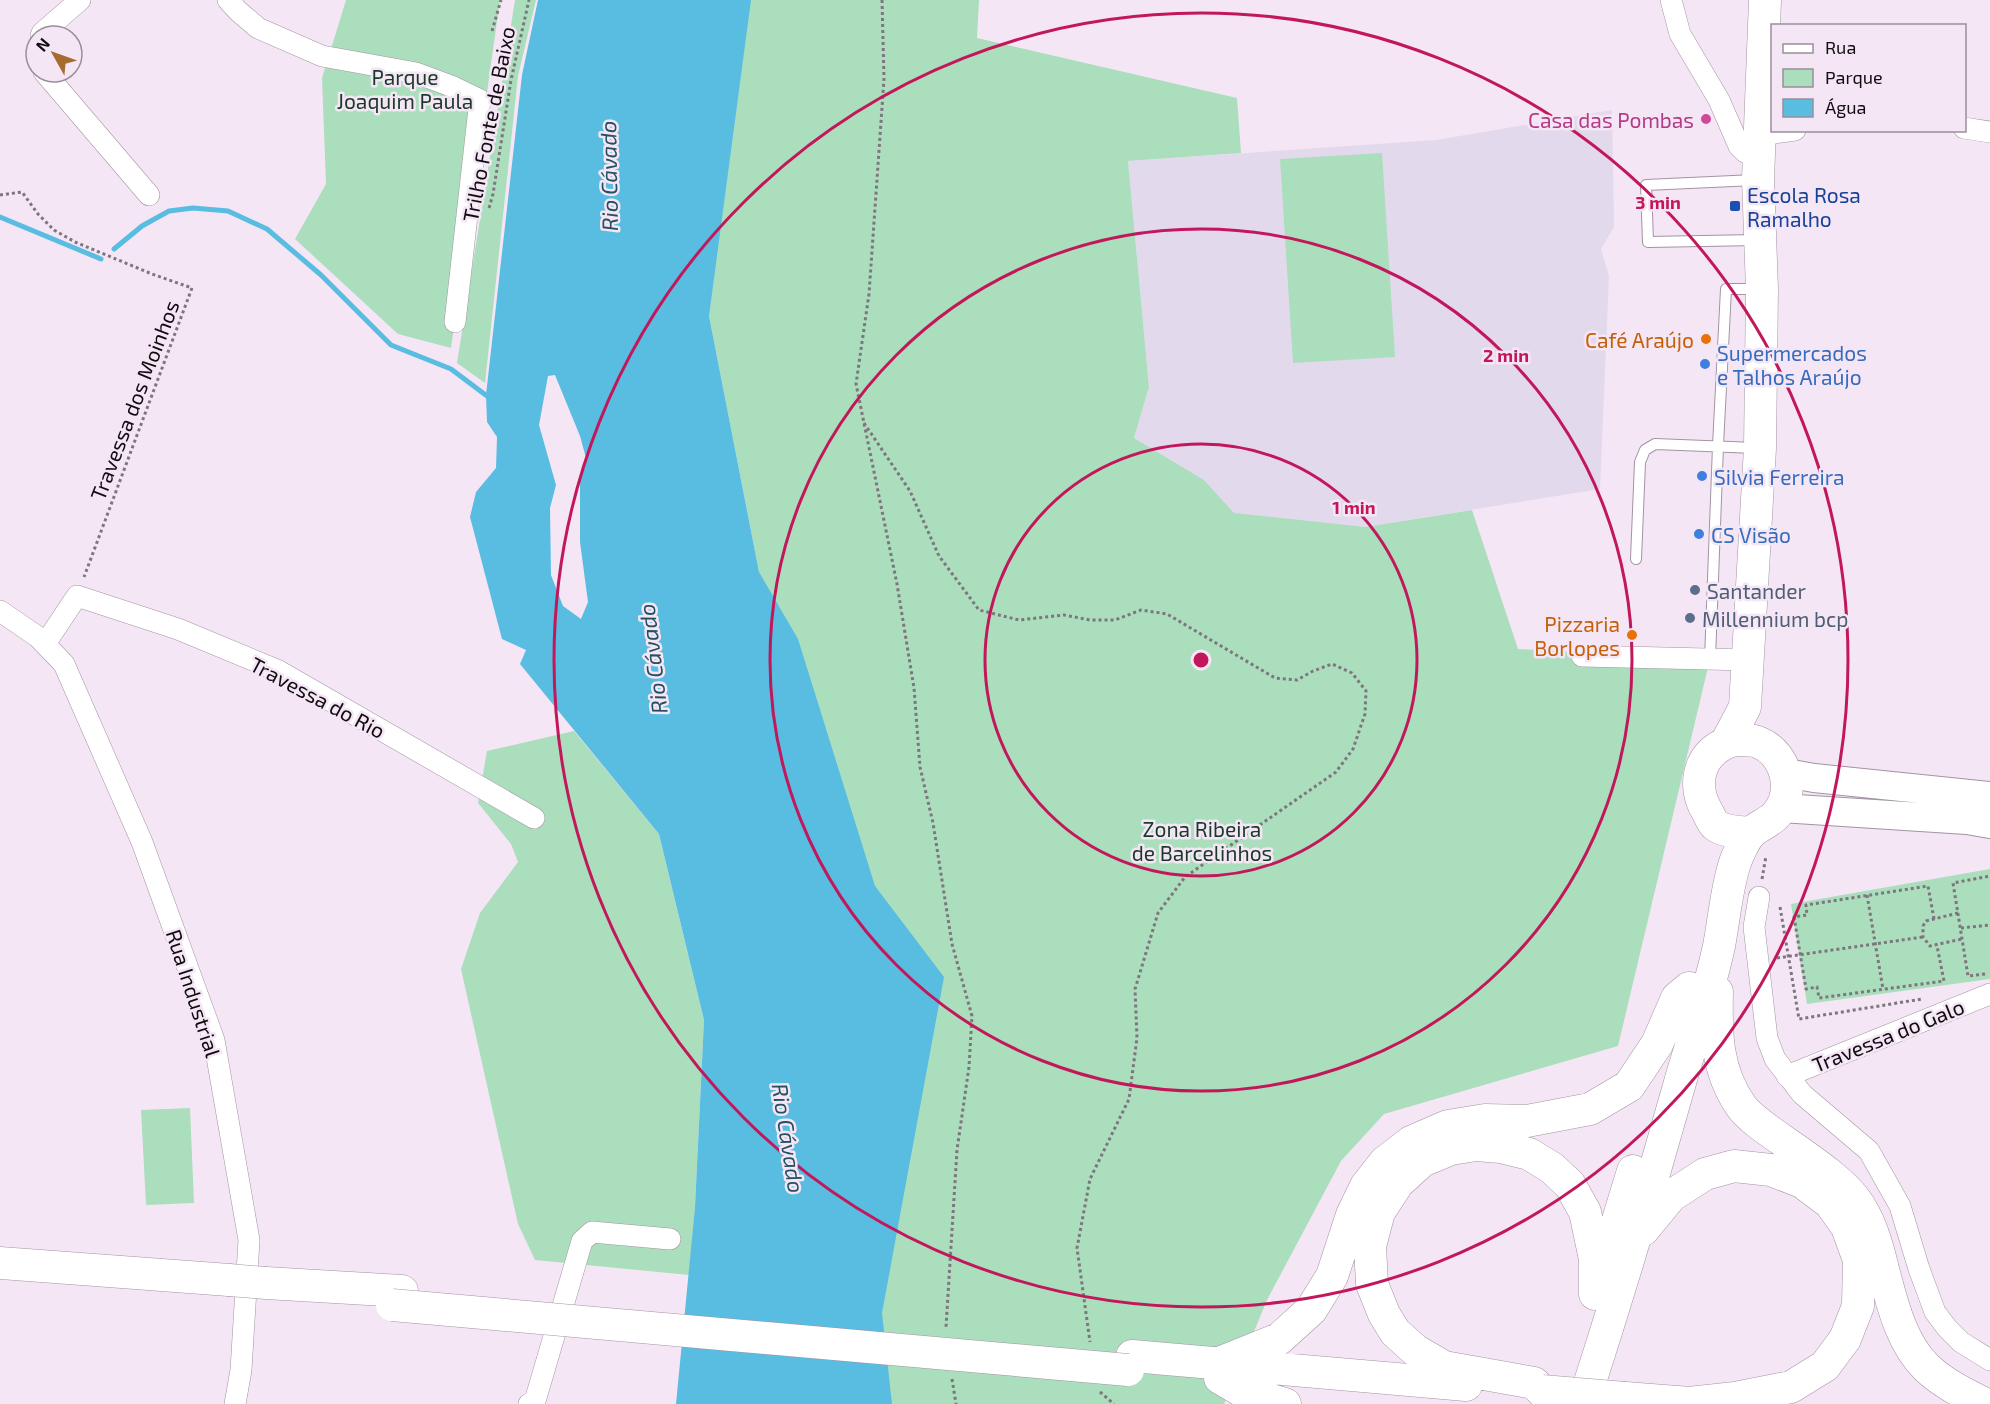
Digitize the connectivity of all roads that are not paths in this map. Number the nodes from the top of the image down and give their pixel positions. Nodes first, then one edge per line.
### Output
1 (80, 0) edge
2 (228, 0) edge
3 (1671, 0) edge
4 (1765, 0) edge
5 (52, 24) edge
6 (54, 84) edge
7 (1966, 128) edge
8 (1792, 132) edge
9 (1990, 132) edge
10 (1760, 158) junction
11 (149, 195) dead end
12 (1762, 240) junction
13 (1762, 289) junction
14 (455, 322) dead end
15 (1718, 446) junction
16 (1760, 448) junction
17 (1636, 559) dead end
18 (0, 611) edge
19 (45, 644) junction
20 (1582, 656) dead end
21 (1710, 660) junction
22 (1748, 660) junction
23 (1745, 707) junction
24 (1759, 742) junction
25 (1726, 743) junction
26 (1786, 773) junction
27 (1990, 796) edge
28 (1781, 808) junction
29 (534, 819) dead end
30 (1990, 824) edge
31 (1715, 825) junction
32 (1750, 833) junction
33 (1759, 897) dead end
34 (1718, 949) junction
35 (1689, 988) junction
36 (1990, 994) edge
37 (1787, 1076) junction
38 (1636, 1238) junction
39 (670, 1239) dead end
40 (0, 1263) edge
41 (0, 1276) edge
42 (228, 1286) junction
43 (1595, 1294) junction
44 (1990, 1360) edge
45 (1217, 1371) junction
46 (1552, 1397) edge
47 (1696, 1403) edge
48 (235, 1404) edge
49 (529, 1404) edge
50 (1285, 1404) edge
51 (1456, 1404) edge
52 (1583, 1404) edge
53 (1985, 1404) edge

1 - 5 street
2 - 14 street
3 - 10 street
4 - 10 main road
6 - 11 street
7 - 9 street
8 - 10 street
10 - 12 main road
10 - 12 lane
12 - 13 main road
13 - 15 lane
13 - 16 main road
15 - 16 lane
15 - 17 lane
15 - 21 lane
16 - 22 main road
18 - 19 street, Rua Industrial
19 - 29 street, Travessa do Rio
19 - 48 street, Rua Industrial
20 - 21 street
21 - 22 street
22 - 23 main road
23 - 24 main road
23 - 25 main road
24 - 25 main road
24 - 26 main road
25 - 31 main road
26 - 27 main road
26 - 28 main road
28 - 30 main road
28 - 32 main road
31 - 32 main road
31 - 35 main road
32 - 34 main road
33 - 37 street
34 - 38 main road
34 - 53 main road
35 - 43 main road
35 - 45 main road
36 - 37 street, Travessa do Galo
37 - 44 street
38 - 47 main road
38 - 52 main road
39 - 49 street
40 - 42 main road
41 - 42 main road
42 - 45 main road, bridge
43 - 46 main road
43 - 46 main road
45 - 46 main road
45 - 50 main road
45 - 51 main road
46 - 47 main road, bridge

